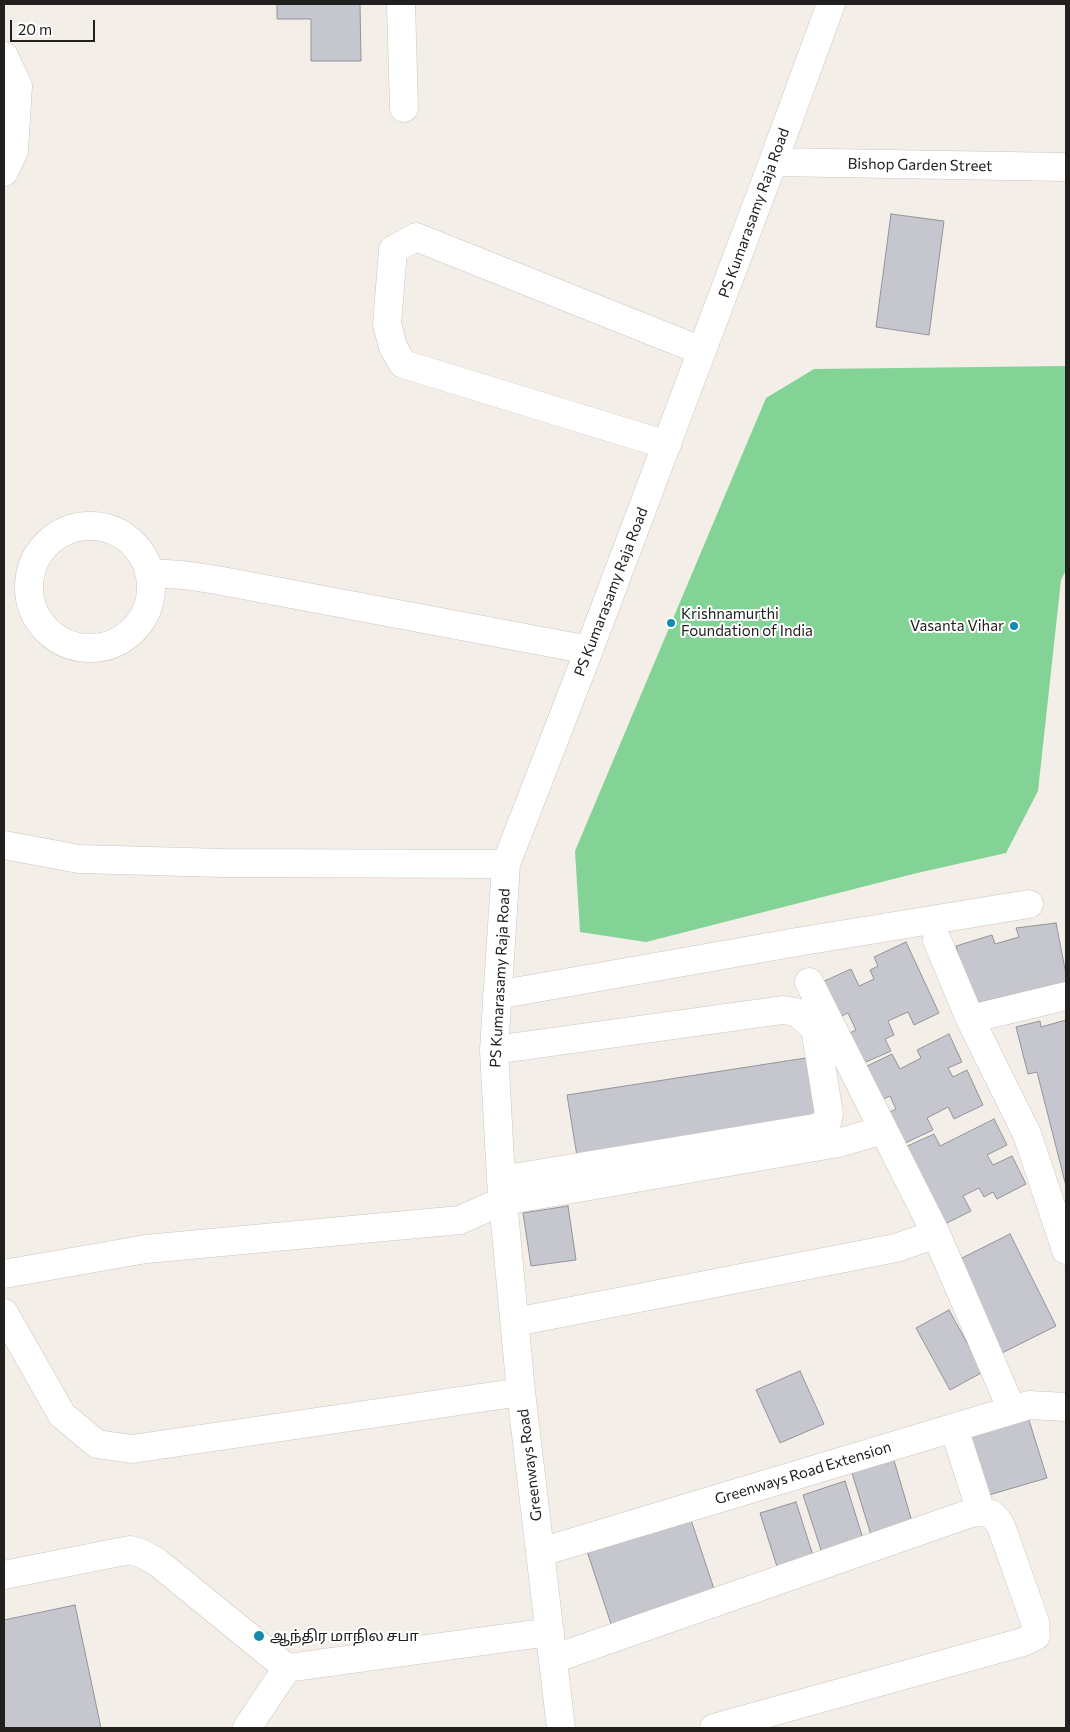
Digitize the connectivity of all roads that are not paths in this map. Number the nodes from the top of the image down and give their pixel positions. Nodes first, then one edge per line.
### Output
1 (401, 4) edge
2 (831, 4) edge
3 (4, 56) edge
4 (404, 108) dead end
5 (773, 162) junction
6 (1066, 167) edge
7 (4, 172) edge
8 (702, 350) junction
9 (666, 445) junction
10 (149, 573) junction
11 (589, 650) junction
12 (4, 845) edge
13 (506, 864) junction
14 (1029, 904) dead end
15 (937, 940) dead end
16 (809, 982) dead end
17 (498, 994) junction
18 (1066, 996) edge
19 (970, 1019) junction
20 (494, 1050) junction
21 (884, 1130) junction
22 (502, 1190) junction
23 (936, 1234) junction
24 (1066, 1246) edge
25 (4, 1274) edge
26 (4, 1313) edge
27 (515, 1322) junction
28 (521, 1392) junction
29 (1066, 1407) edge
30 (1012, 1410) junction
31 (954, 1428) junction
32 (981, 1512) junction
33 (540, 1552) junction
34 (4, 1575) edge
35 (550, 1632) junction
36 (553, 1659) junction
37 (287, 1668) junction
38 (247, 1728) edge
39 (562, 1728) edge
40 (714, 1728) edge

1 - 4 street
2 - 5 street, PS Kumarasamy Raja Road
3 - 7 street
5 - 6 street, Bishop Garden Street
5 - 8 street, PS Kumarasamy Raja Road
8 - 9 street, PS Kumarasamy Raja Road
8 - 9 street
9 - 11 street, PS Kumarasamy Raja Road
10 - 10 street
10 - 11 street
11 - 13 street, PS Kumarasamy Raja Road
12 - 13 street
13 - 17 street, PS Kumarasamy Raja Road
14 - 17 street
15 - 19 street
16 - 21 street
17 - 20 street, PS Kumarasamy Raja Road
18 - 19 street
19 - 24 street
20 - 22 street, PS Kumarasamy Raja Road
20 - 22 street
21 - 22 street
21 - 23 street
22 - 25 street
22 - 27 street, Greenways Road
23 - 27 street
23 - 30 street
26 - 28 street
27 - 28 street, Greenways Road
28 - 33 street, Greenways Road
29 - 30 street, Greenways Road Extension
30 - 31 street, Greenways Road Extension
31 - 32 street
31 - 33 street, Greenways Road Extension
32 - 36 street
32 - 40 street
33 - 35 street, Greenways Road
34 - 37 street
35 - 36 street, Greenways Road
35 - 37 street
36 - 39 street, Greenways Road
37 - 38 street

